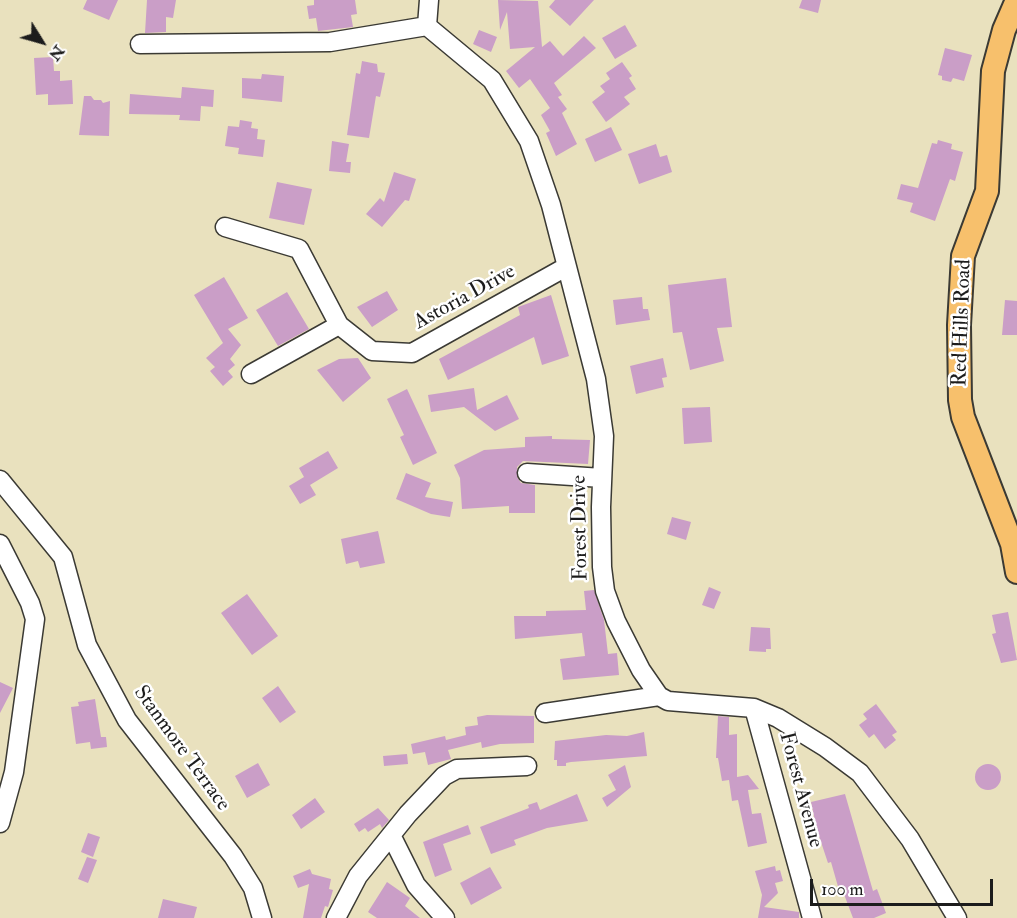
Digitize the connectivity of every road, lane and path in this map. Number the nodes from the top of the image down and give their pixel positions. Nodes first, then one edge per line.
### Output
1 (429, 0) edge
2 (1017, 0) edge
3 (427, 26) junction
4 (140, 44) dead end
5 (225, 227) dead end
6 (566, 267) junction
7 (339, 325) junction
8 (251, 374) dead end
9 (527, 473) dead end
10 (602, 478) junction
11 (0, 480) edge
12 (1013, 526) edge
13 (0, 544) edge
14 (1017, 572) edge
15 (659, 696) junction
16 (754, 708) junction
17 (545, 713) dead end
18 (527, 766) dead end
19 (0, 823) edge
20 (391, 835) junction
21 (262, 918) edge
22 (336, 918) edge
23 (445, 918) edge
24 (812, 918) edge
25 (957, 918) edge

1 - 3 street
2 - 12 main road, Red Hills Road
3 - 4 street
3 - 6 street, Forest Drive
5 - 7 street, Astoria Drive
6 - 7 street, Astoria Drive
6 - 10 street, Forest Drive
7 - 8 street
9 - 10 street
10 - 15 street, Forest Drive
11 - 21 street, Stanmore Terrace
12 - 14 main road, Red Hills Road
13 - 19 street
15 - 16 street
15 - 17 street
16 - 24 street, Forest Avenue
16 - 25 street
18 - 20 street
20 - 22 street
20 - 23 street

